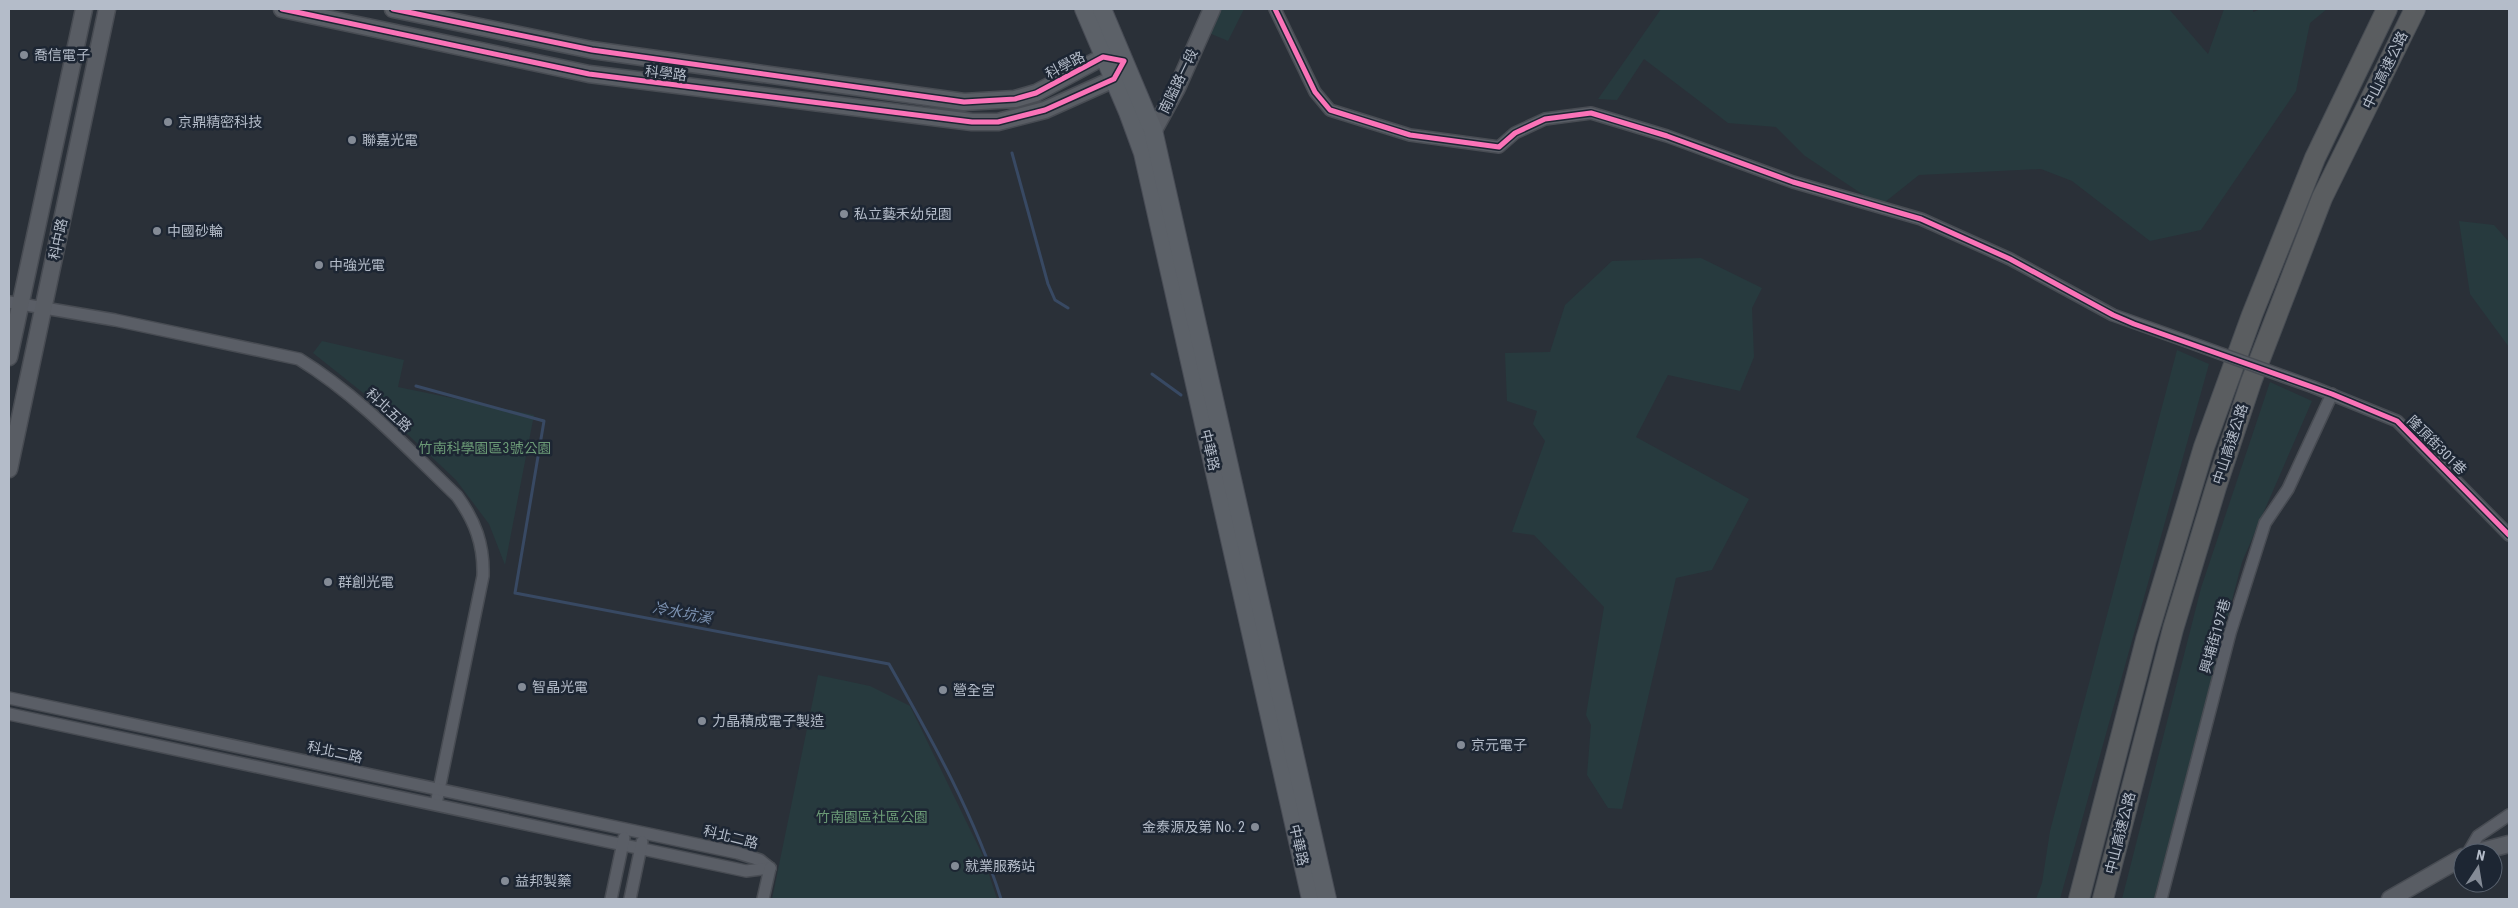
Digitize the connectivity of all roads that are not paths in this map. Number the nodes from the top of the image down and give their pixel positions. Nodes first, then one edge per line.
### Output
1 (84, 9) edge
2 (107, 9) edge
3 (282, 9) edge
4 (394, 9) edge
5 (1084, 9) edge
6 (1102, 9) edge
7 (1212, 9) edge
8 (1276, 9) edge
9 (2387, 9) edge
10 (2415, 9) edge
11 (1103, 57) junction
12 (1124, 60) junction
13 (1114, 79) junction
14 (1153, 130) junction
15 (1143, 153) junction
16 (14, 303) edge
17 (44, 307) junction
18 (1186, 310) junction
19 (9, 357) edge
20 (2332, 394) junction
21 (9, 469) edge
22 (2509, 535) edge
23 (9, 698) edge
24 (9, 714) edge
25 (439, 789) junction
26 (436, 804) junction
27 (2509, 815) edge
28 (626, 829) junction
29 (644, 833) junction
30 (2474, 843) edge
31 (623, 844) junction
32 (641, 847) junction
33 (2453, 863) edge
34 (770, 868) junction
35 (611, 899) edge
36 (630, 899) edge
37 (763, 899) edge
38 (1311, 899) edge
39 (1327, 899) edge
40 (2079, 899) edge
41 (2103, 899) edge
42 (2161, 899) edge
43 (2390, 899) edge

1 - 16 street, 科中路
2 - 17 street, 科中路
3 - 13 street, 科學路
4 - 11 street, 科學路
5 - 11 main road, 中華路
6 - 12 main road, 中華路
7 - 14 street, 南隘路一段
8 - 20 street, 隆頂街301巷, bridge
9 - 40 highway, 中山高速公路
10 - 41 highway, 中山高速公路
11 - 12 street, 科學路
11 - 13 main road, 中華路
12 - 13 street
12 - 14 main road, 中華路
13 - 15 main road, 中華路
14 - 15 street, 南隘路一段
14 - 18 main road, 中華路
15 - 18 main road, 中華路
16 - 17 street, 科北五路
16 - 19 street, 科中路
17 - 21 street, 科中路
17 - 25 street, 科北五路
18 - 38 main road, 中華路
18 - 39 main road, 中華路
20 - 22 street, 隆頂街301巷
20 - 42 street, 興埔街197巷
23 - 25 street, 科北二路
24 - 26 street, 科北二路
25 - 26 street, 科北五路
25 - 28 street, 科北二路
26 - 31 street, 科北二路
27 - 30 street
28 - 29 street, 科北二路
28 - 31 street
29 - 32 street
29 - 34 street, 科北二路
31 - 32 street, 科北二路
31 - 35 street
32 - 34 street, 科北二路
32 - 36 street
33 - 43 street
34 - 37 street

